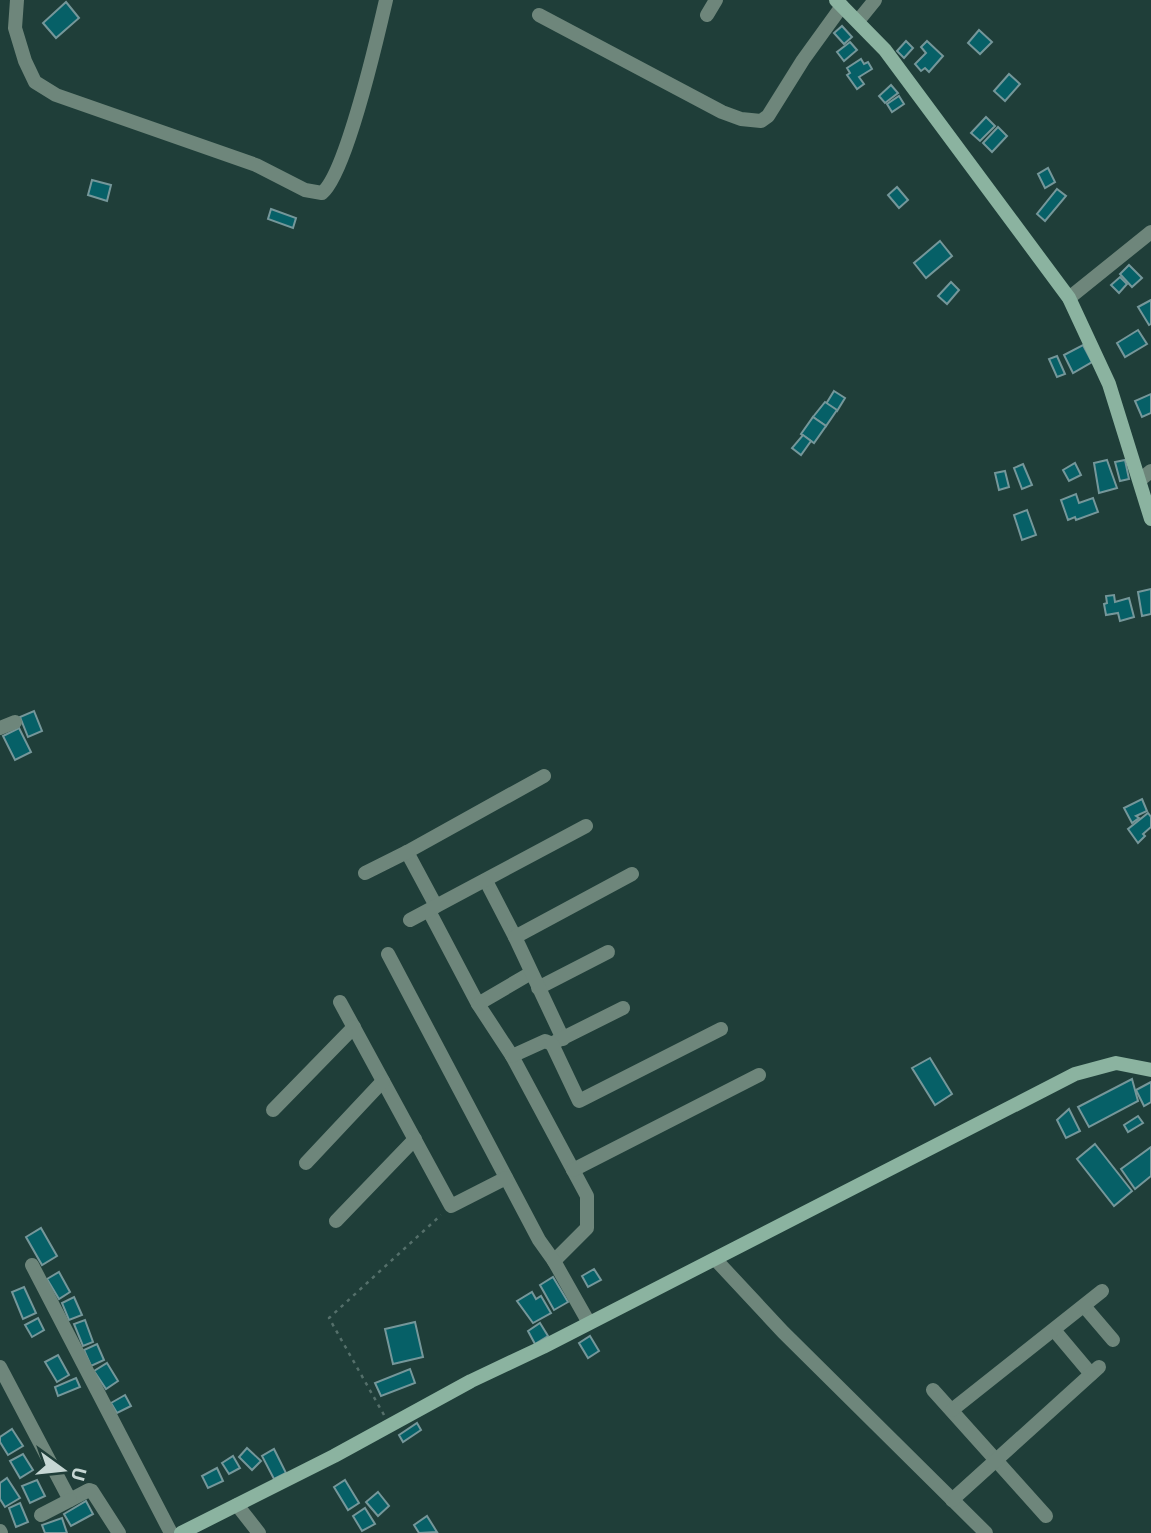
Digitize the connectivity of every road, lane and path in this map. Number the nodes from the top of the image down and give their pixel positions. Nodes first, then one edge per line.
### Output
1 (17, 0) edge
2 (386, 0) edge
3 (716, 0) edge
4 (875, 0) edge
5 (839, 3) edge
6 (539, 15) dead end
7 (706, 15) dead end
8 (858, 20) junction
9 (1151, 232) edge
10 (1069, 298) junction
11 (1145, 476) edge
12 (1151, 519) edge
13 (15, 722) dead end
14 (0, 728) edge
15 (544, 776) dead end
16 (586, 826) dead end
17 (407, 852) junction
18 (365, 873) dead end
19 (632, 874) dead end
20 (486, 881) junction
21 (433, 909) junction
22 (410, 920) dead end
23 (514, 937) junction
24 (608, 952) dead end
25 (388, 954) dead end
26 (531, 973) junction
27 (538, 988) junction
28 (340, 1002) dead end
29 (478, 1004) junction
30 (623, 1008) dead end
31 (354, 1027) junction
32 (722, 1028) dead end
33 (557, 1041) junction
34 (512, 1056) junction
35 (1151, 1070) edge
36 (760, 1075) dead end
37 (383, 1081) junction
38 (272, 1111) dead end
39 (415, 1139) junction
40 (306, 1163) dead end
41 (573, 1170) junction
42 (506, 1178) junction
43 (451, 1206) junction
44 (336, 1221) dead end
45 (715, 1259) junction
46 (554, 1261) junction
47 (32, 1265) dead end
48 (1102, 1291) dead end
49 (1084, 1306) junction
50 (589, 1323) junction
51 (1054, 1330) junction
52 (1113, 1340) dead end
53 (0, 1367) edge
54 (933, 1390) dead end
55 (951, 1410) junction
56 (390, 1425) junction
57 (996, 1459) junction
58 (69, 1500) junction
59 (952, 1500) junction
60 (237, 1505) junction
61 (41, 1515) dead end
62 (1046, 1516) dead end
63 (119, 1533) edge
64 (171, 1533) edge
65 (181, 1533) edge
66 (260, 1533) edge
67 (986, 1533) edge

1 - 2 street
3 - 7 street
4 - 8 street
5 - 6 street
5 - 8 street
8 - 10 street
9 - 10 street
10 - 11 street
11 - 12 street
13 - 14 street
15 - 17 street
16 - 20 street
17 - 18 street
17 - 21 street
19 - 23 street
20 - 21 street
20 - 23 street
21 - 22 street
21 - 29 street
23 - 26 street
24 - 27 street
25 - 42 street
26 - 27 street
26 - 29 street
27 - 33 street
28 - 31 street
29 - 34 street
30 - 33 street
31 - 37 street
31 - 38 street
32 - 33 street
33 - 34 street
34 - 41 street
35 - 45 street
36 - 41 street
37 - 39 street
37 - 40 street
39 - 43 street
39 - 44 street
41 - 46 street
42 - 43 street
42 - 46 street
43 - 56 path
45 - 50 street
45 - 59 street
46 - 50 street
47 - 64 street
48 - 49 street
49 - 51 street
49 - 52 street
50 - 56 street
51 - 55 street
51 - 57 street
53 - 58 street
54 - 55 street
55 - 57 street
56 - 60 street
57 - 59 street
57 - 62 street
58 - 61 street
58 - 63 street
59 - 67 street
60 - 65 street
60 - 66 street

